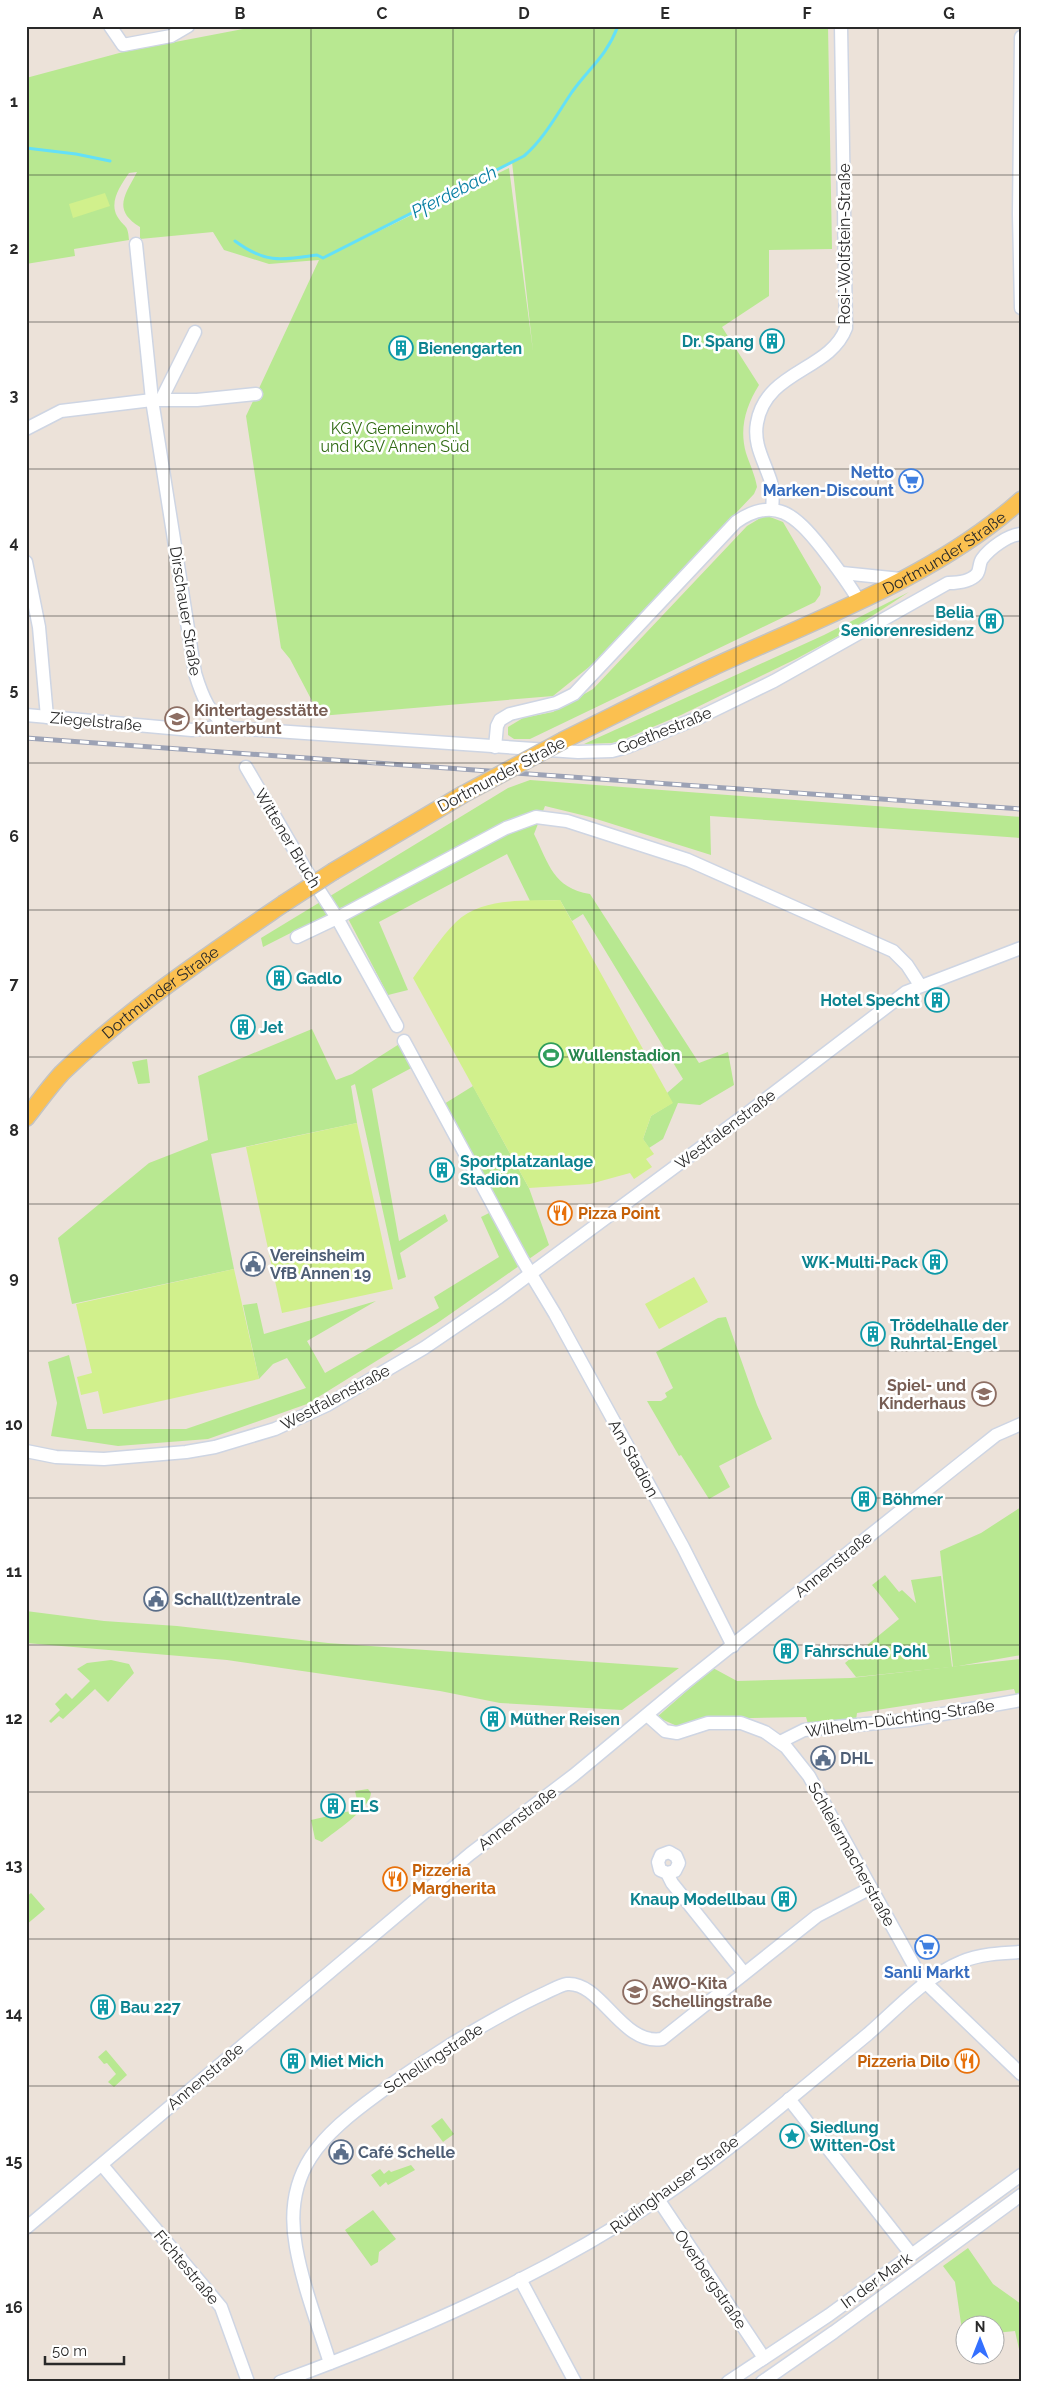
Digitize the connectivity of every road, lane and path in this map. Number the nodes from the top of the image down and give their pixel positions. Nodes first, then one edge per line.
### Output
1 (110, 26) edge
2 (188, 26) edge
3 (841, 26) edge
4 (1021, 37) edge
5 (136, 244) dead end
6 (1021, 308) edge
7 (195, 332) dead end
8 (256, 394) dead end
9 (157, 399) junction
10 (26, 429) edge
11 (1021, 500) edge
12 (772, 509) junction
13 (1021, 534) edge
14 (26, 562) edge
15 (842, 573) junction
16 (901, 579) junction
17 (859, 601) junction
18 (26, 715) edge
19 (47, 717) junction
20 (226, 726) junction
21 (495, 747) junction
22 (246, 767) dead end
23 (334, 913) junction
24 (297, 937) dead end
25 (1021, 948) edge
26 (920, 985) junction
27 (397, 1026) dead end
28 (404, 1041) dead end
29 (26, 1118) edge
30 (529, 1273) junction
31 (1021, 1424) edge
32 (26, 1451) edge
33 (733, 1646) junction
34 (1021, 1700) edge
35 (647, 1715) junction
36 (780, 1742) junction
37 (668, 1873) dead end
38 (871, 1888) junction
39 (1021, 1952) edge
40 (744, 1973) junction
41 (926, 1983) junction
42 (1021, 2074) edge
43 (789, 2098) junction
44 (102, 2165) junction
45 (1021, 2175) edge
46 (1021, 2195) edge
47 (658, 2200) junction
48 (26, 2228) edge
49 (911, 2254) junction
50 (520, 2279) junction
51 (764, 2358) junction
52 (330, 2363) junction
53 (313, 2376) edge
54 (248, 2382) edge
55 (280, 2382) edge
56 (575, 2382) edge
57 (728, 2382) edge
58 (762, 2382) edge

1 - 2 street
3 - 12 street, Rosi-Wolfstein-Straße
4 - 6 street
5 - 9 street, Dirschauer Straße
7 - 9 street
8 - 9 street
9 - 10 street
9 - 20 street, Dirschauer Straße
11 - 16 main road, Dortmunder Straße
12 - 15 street
12 - 21 street
13 - 21 street, Goethestraße
14 - 19 street
15 - 16 street
15 - 17 street
16 - 17 main road, Dortmunder Straße
17 - 29 main road, Dortmunder Straße, bridge
18 - 19 street, Ziegelstraße
19 - 20 street, Ziegelstraße
20 - 21 street
22 - 23 street, Wittener Bruch
23 - 24 street
23 - 26 street
23 - 27 street, Wittener Bruch
25 - 26 street, Westfalenstraße
26 - 30 street, Westfalenstraße
28 - 30 street
30 - 32 street, Westfalenstraße
30 - 33 street, Am Stadion
31 - 33 street, Annenstraße
33 - 35 street, Annenstraße
34 - 36 street, Wilhelm-Düchting-Straße
35 - 36 street, Schleiermacherstraße
35 - 44 street, Annenstraße
36 - 38 street, Schleiermacherstraße
37 - 40 street
38 - 40 street, Schellingstraße
38 - 41 street, Schleiermacherstraße
39 - 41 street, Rüdinghauser Straße
40 - 52 street, Schellingstraße
41 - 42 street, Schleiermacherstraße
41 - 43 street, Rüdinghauser Straße
43 - 47 street, Rüdinghauser Straße
43 - 49 street
44 - 48 street, Annenstraße
44 - 54 street, Fichtestraße
45 - 49 street, In der Mark
46 - 58 street, In der Mark
47 - 50 street, Rüdinghauser Straße
47 - 51 street, Overbergstraße
49 - 51 street, In der Mark
50 - 52 street, Rüdinghauser Straße
50 - 56 street
51 - 57 street, In der Mark
52 - 53 street, Rüdinghauser Straße
53 - 55 street, Rüdinghauser Straße

